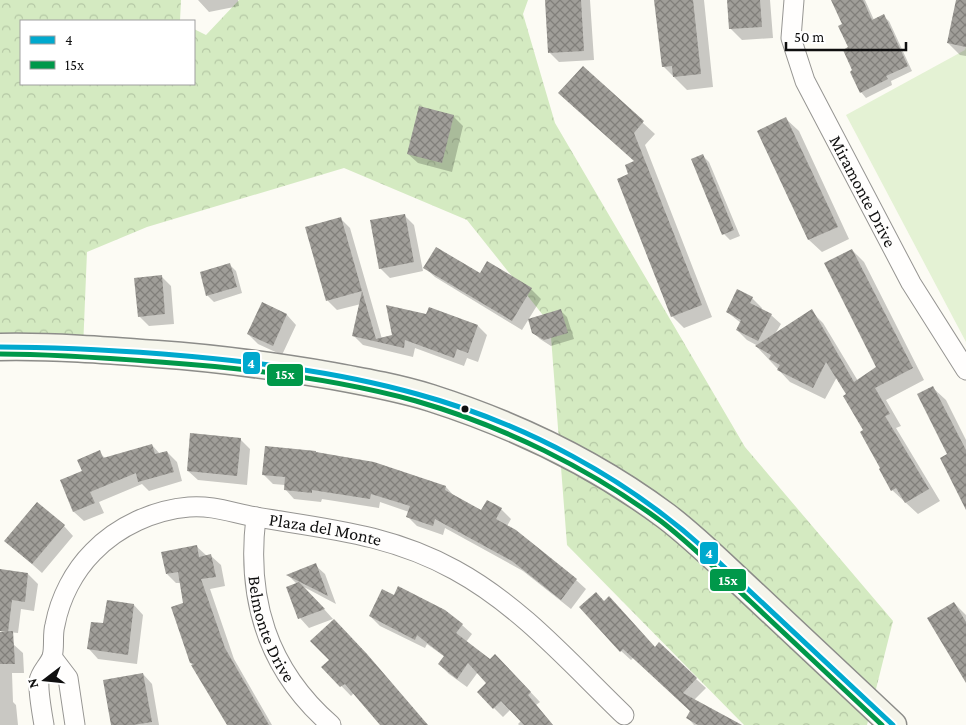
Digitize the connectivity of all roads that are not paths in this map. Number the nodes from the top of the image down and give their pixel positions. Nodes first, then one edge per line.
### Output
1 (794, 0) edge
2 (0, 347) edge
3 (966, 370) edge
4 (256, 517) junction
5 (52, 657) junction
6 (624, 715) dead end
7 (44, 725) edge
8 (75, 725) edge
9 (331, 725) edge
10 (893, 725) edge

1 - 3 street, Miramonte Drive
2 - 10 main road
4 - 5 street, Plaza del Monte
4 - 6 street, Plaza del Monte
4 - 9 street, Belmonte Drive
5 - 7 street, Plaza del Monte
5 - 8 street

